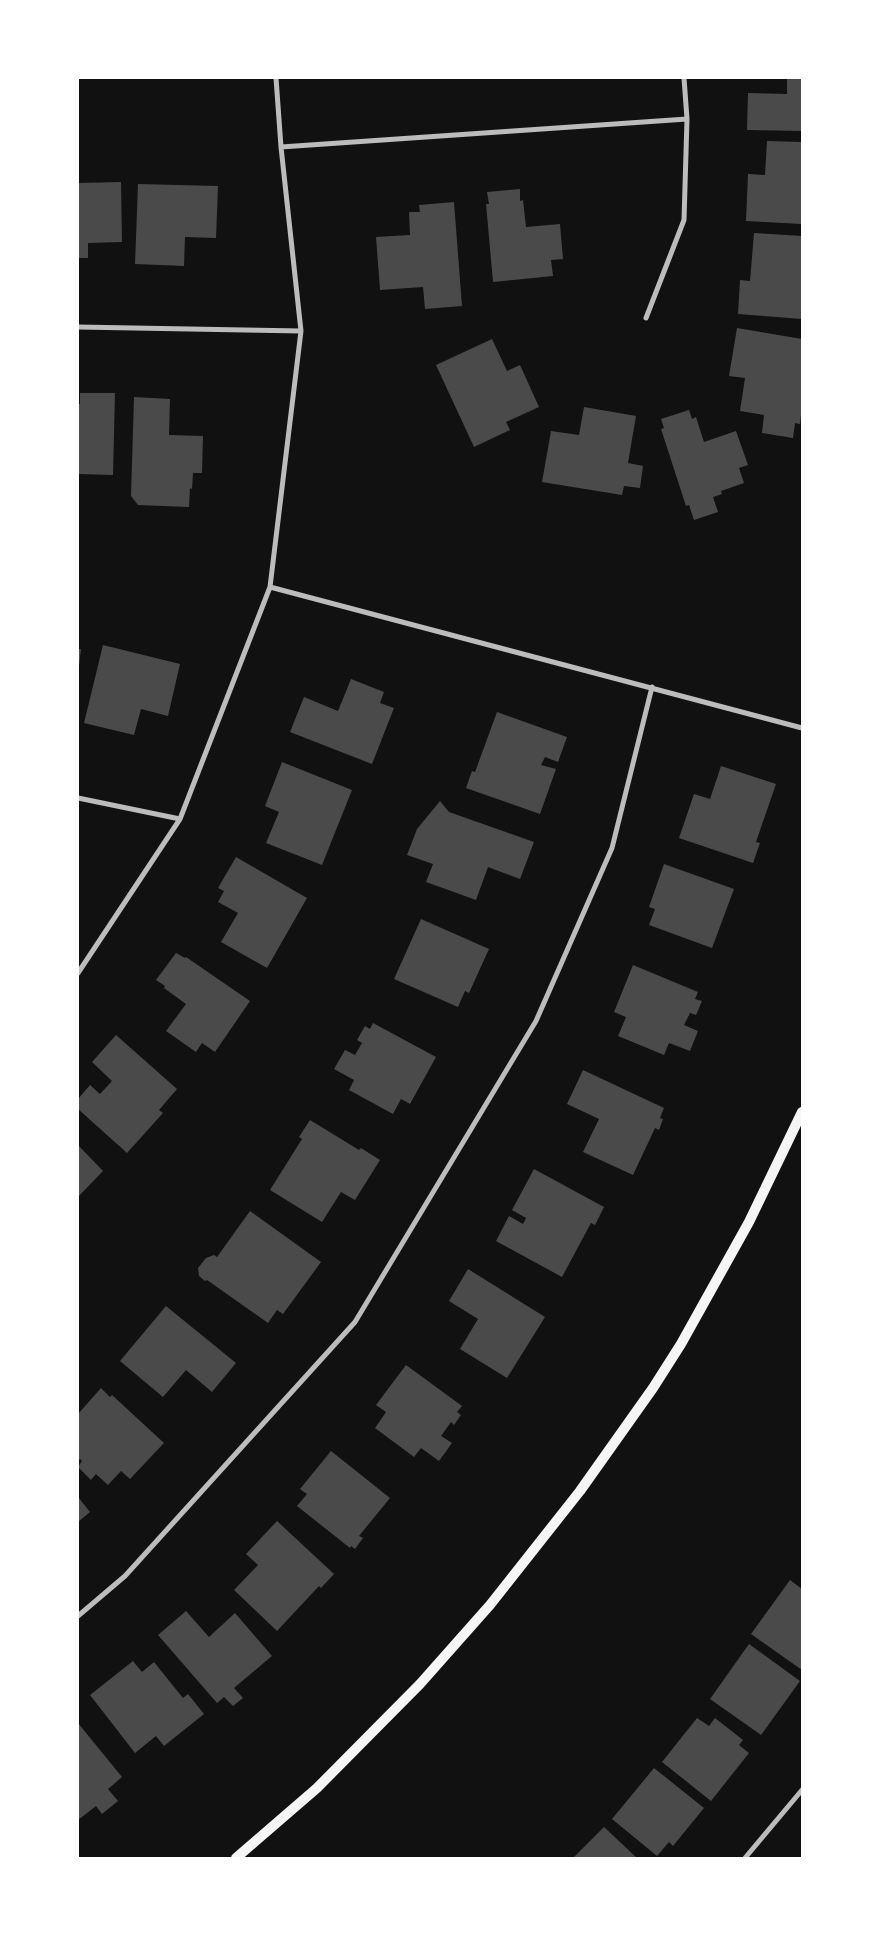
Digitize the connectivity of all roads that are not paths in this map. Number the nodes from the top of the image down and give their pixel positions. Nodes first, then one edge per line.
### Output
1 (276, 78) edge
2 (684, 78) edge
3 (687, 119) junction
4 (281, 147) junction
5 (646, 318) dead end
6 (78, 328) edge
7 (301, 332) junction
8 (270, 587) junction
9 (652, 687) junction
10 (802, 728) edge
11 (78, 798) edge
12 (180, 819) junction
13 (78, 973) edge
14 (802, 1112) edge
15 (78, 1616) edge
16 (802, 1790) edge
17 (236, 1858) edge
18 (745, 1858) edge

1 - 4 street
2 - 3 street
3 - 4 street
3 - 5 street
4 - 7 street
6 - 7 street
7 - 8 street
8 - 9 street
8 - 12 street
9 - 10 street
9 - 15 street
11 - 12 street
12 - 13 street
14 - 17 main road
16 - 18 street

